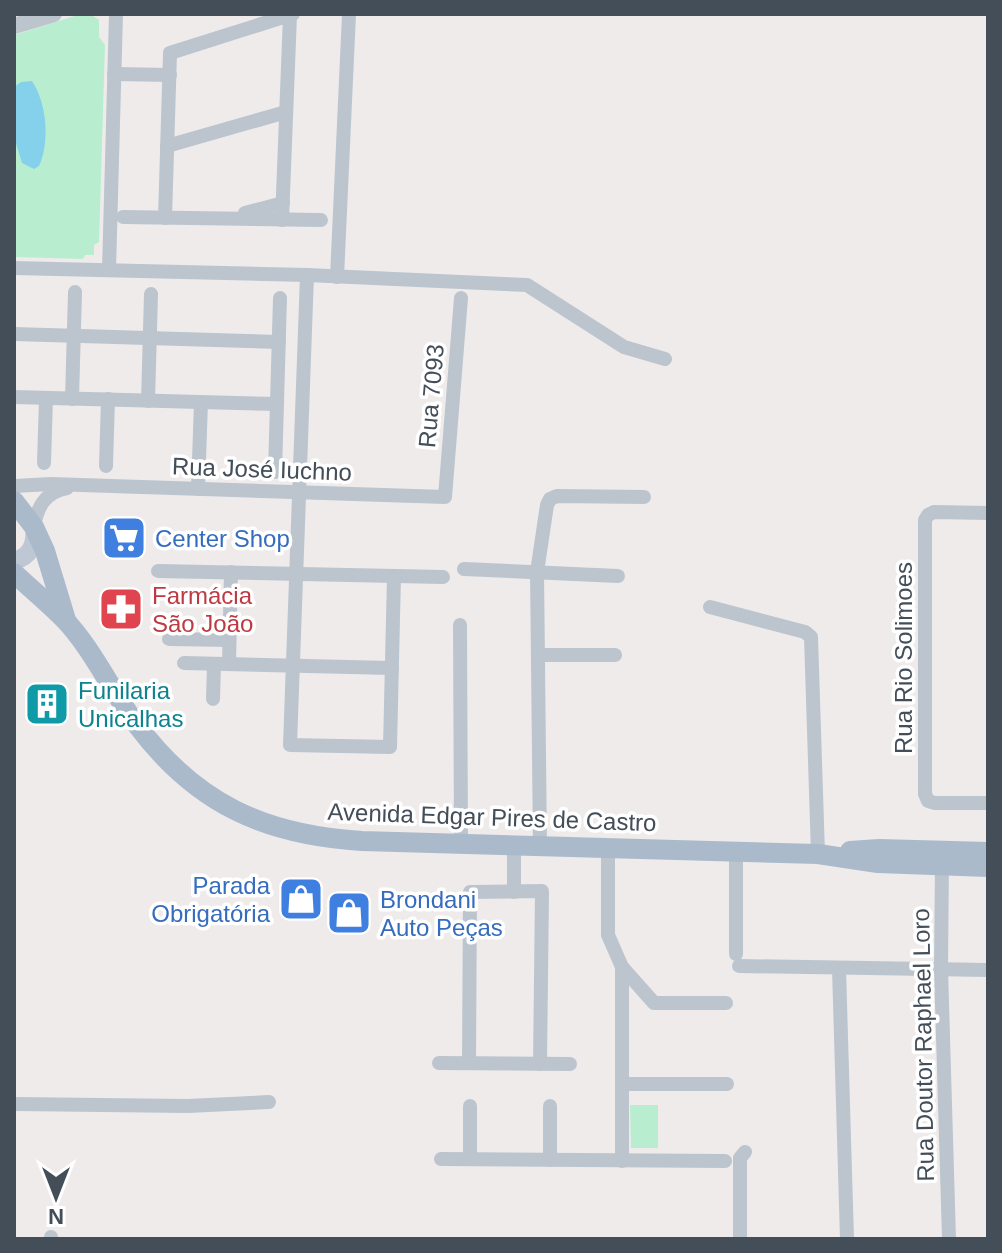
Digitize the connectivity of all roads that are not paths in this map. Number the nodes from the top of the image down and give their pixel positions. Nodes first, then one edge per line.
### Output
1 (54, 14) edge
2 (116, 14) edge
3 (292, 14) edge
4 (349, 14) edge
5 (14, 26) edge
6 (114, 74) junction
7 (170, 75) junction
8 (286, 112) junction
9 (167, 146) junction
10 (283, 203) junction
11 (123, 217) dead end
12 (165, 218) junction
13 (245, 219) junction
14 (282, 220) junction
15 (321, 220) dead end
16 (14, 268) edge
17 (109, 270) junction
18 (307, 275) junction
19 (337, 277) junction
20 (75, 292) dead end
21 (151, 294) dead end
22 (280, 298) dead end
23 (461, 298) dead end
24 (14, 334) edge
25 (74, 336) junction
26 (150, 338) junction
27 (279, 342) junction
28 (665, 359) dead end
29 (14, 397) edge
30 (46, 398) junction
31 (72, 399) junction
32 (108, 399) junction
33 (148, 401) junction
34 (201, 402) junction
35 (277, 404) junction
36 (44, 463) dead end
37 (106, 466) dead end
38 (275, 472) dead end
39 (14, 486) edge
40 (78, 486) junction
41 (198, 489) junction
42 (300, 492) junction
43 (445, 497) joint
44 (644, 497) dead end
45 (14, 501) edge
46 (988, 513) edge
47 (34, 527) junction
48 (14, 561) edge
49 (464, 569) dead end
50 (158, 571) dead end
51 (231, 572) junction
52 (537, 572) junction
53 (14, 573) edge
54 (295, 574) junction
55 (394, 576) junction
56 (618, 576) dead end
57 (443, 577) dead end
58 (710, 607) dead end
59 (66, 620) junction
60 (460, 625) dead end
61 (169, 639) dead end
62 (229, 640) junction
63 (538, 655) junction
64 (615, 655) dead end
65 (184, 663) dead end
66 (221, 664) junction
67 (292, 666) junction
68 (392, 668) junction
69 (213, 699) dead end
70 (988, 803) edge
71 (461, 845) junction
72 (514, 847) junction
73 (540, 847) junction
74 (608, 849) junction
75 (736, 851) junction
76 (988, 852) edge
77 (818, 854) junction
78 (942, 858) junction
79 (988, 867) edge
80 (514, 892) junction
81 (622, 967) junction
82 (839, 969) junction
83 (941, 969) junction
84 (988, 970) edge
85 (726, 1003) dead end
86 (439, 1063) dead end
87 (469, 1063) junction
88 (540, 1064) junction
89 (570, 1064) dead end
90 (622, 1084) junction
91 (727, 1084) dead end
92 (269, 1102) dead end
93 (14, 1104) edge
94 (470, 1106) dead end
95 (550, 1106) dead end
96 (745, 1152) dead end
97 (441, 1159) dead end
98 (470, 1159) junction
99 (550, 1160) junction
100 (622, 1161) junction
101 (725, 1161) dead end
102 (740, 1239) edge
103 (847, 1239) edge
104 (949, 1239) edge

1 - 5 street
2 - 6 street
3 - 7 street
3 - 8 street
4 - 19 street
6 - 7 street
6 - 17 street
7 - 9 street
8 - 9 street
8 - 10 street
9 - 12 street
10 - 13 street
10 - 14 street
11 - 12 street
12 - 13 street
13 - 14 street
14 - 15 street
16 - 17 street
17 - 18 street
18 - 19 street
18 - 42 street
19 - 28 street
20 - 25 street
21 - 26 street
22 - 27 street
23 - 43 street, Rua 7093
24 - 25 street
25 - 26 street
25 - 31 street
26 - 27 street
26 - 33 street
27 - 35 street
29 - 30 street
30 - 31 street
30 - 36 street
31 - 32 street
32 - 33 street
32 - 37 street
33 - 34 street
34 - 35 street
34 - 41 street
35 - 38 street
39 - 40 street, Rua José Iuchno
40 - 41 street, Rua José Iuchno
40 - 47 street, Rua José Iuchno
41 - 42 street, Rua José Iuchno
42 - 43 street, Rua José Iuchno
42 - 54 street
44 - 52 street
45 - 47 main road, Avenida Edgar Pires de Castro
46 - 70 street, Rua Rio Solimoes
47 - 48 main road
47 - 59 main road, Avenida Edgar Pires de Castro
49 - 52 street
50 - 51 street
51 - 54 street
51 - 62 street
52 - 56 street
52 - 63 street
53 - 59 main road, Avenida Edgar Pires de Castro
54 - 55 street
54 - 67 street
55 - 57 street
55 - 68 street
58 - 77 street
59 - 71 main road, Avenida Edgar Pires de Castro
60 - 71 street
61 - 62 street
62 - 66 street
63 - 64 street
63 - 73 street
65 - 66 street
66 - 67 street
66 - 69 street
67 - 68 street
67 - 68 street
71 - 72 main road, Avenida Edgar Pires de Castro
72 - 73 main road, Avenida Edgar Pires de Castro
72 - 80 street
73 - 74 main road, Avenida Edgar Pires de Castro
74 - 75 main road, Avenida Edgar Pires de Castro
74 - 81 street
75 - 77 main road, Avenida Edgar Pires de Castro
75 - 82 street
76 - 78 main road, Avenida Edgar Pires de Castro
77 - 78 main road, Avenida Edgar Pires de Castro
78 - 79 main road, Avenida Edgar Pires de Castro
78 - 83 street, Rua Doutor Raphael Loro
80 - 87 street
80 - 88 street
81 - 85 street
81 - 90 street
82 - 83 street
82 - 103 street
83 - 84 street
83 - 104 street, Rua Doutor Raphael Loro
86 - 87 street
87 - 88 street
88 - 89 street
90 - 91 street
90 - 100 street
92 - 93 street
94 - 98 street
95 - 99 street
96 - 102 street
97 - 98 street
98 - 99 street
99 - 100 street
100 - 101 street

